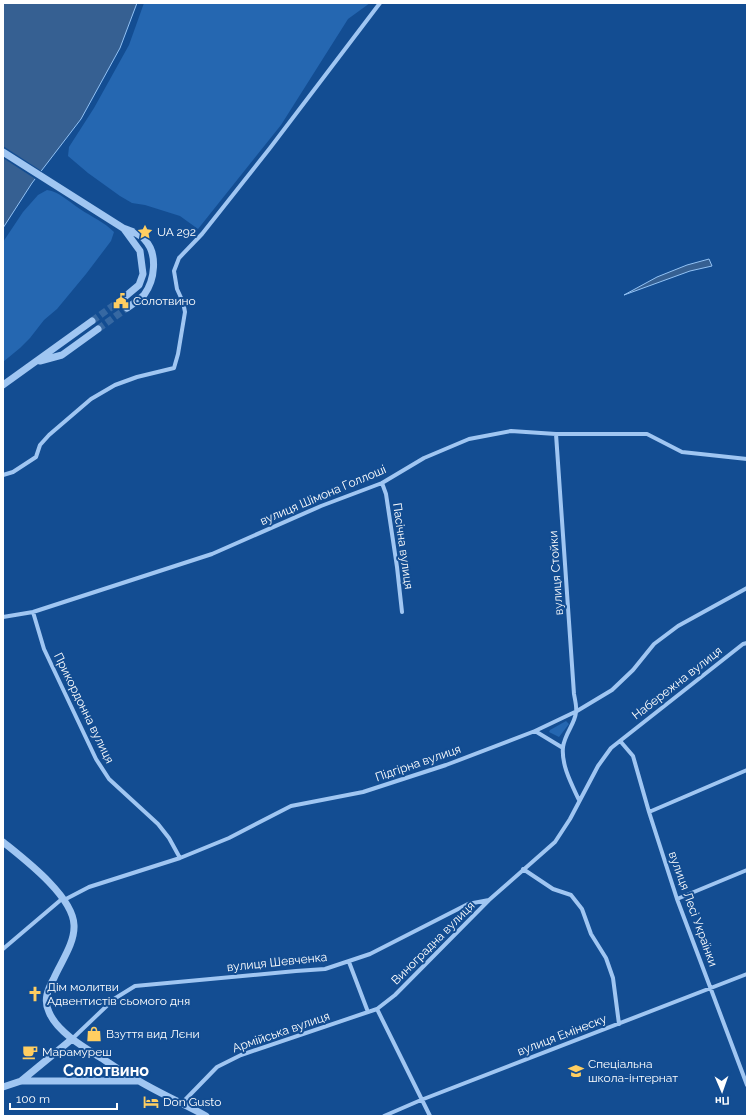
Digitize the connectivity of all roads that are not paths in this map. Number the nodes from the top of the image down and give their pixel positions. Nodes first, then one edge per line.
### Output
1 (380, 3) edge
2 (3, 152) edge
3 (121, 226) junction
4 (121, 300) tunnel mouth
5 (127, 308) tunnel mouth
6 (92, 321) tunnel mouth
7 (98, 329) tunnel mouth
8 (32, 364) junction
9 (3, 385) edge
10 (556, 434) junction
11 (747, 459) edge
12 (3, 475) edge
13 (382, 483) junction
14 (747, 588) edge
15 (33, 612) junction
16 (402, 612) dead end
17 (3, 617) edge
18 (747, 643) edge
19 (577, 711) junction
20 (535, 731) junction
21 (621, 742) junction
22 (563, 748) junction
23 (747, 770) edge
24 (579, 800) junction
25 (649, 812) junction
26 (3, 842) edge
27 (180, 858) junction
28 (523, 869) junction
29 (747, 870) edge
30 (64, 899) junction
31 (489, 900) junction
32 (677, 900) junction
33 (3, 949) edge
34 (349, 962) junction
35 (747, 974) edge
36 (711, 988) junction
37 (377, 1009) junction
38 (368, 1012) junction
39 (619, 1024) junction
40 (72, 1039) junction
41 (21, 1081) junction
42 (138, 1081) junction
43 (747, 1082) edge
44 (3, 1087) edge
45 (421, 1100) junction
46 (182, 1103) junction
47 (206, 1116) edge
48 (384, 1116) edge
49 (430, 1116) edge

1 - 12 street
2 - 3 street
3 - 4 street
3 - 5 street
6 - 8 street
7 - 8 street
8 - 9 street
10 - 11 street, вулиця Шімона Голлоші
10 - 13 street, вулиця Шімона Голлоші
10 - 19 street, вулиця Стойки
13 - 15 street, вулиця Шімона Голлоші
13 - 16 street, Пасічна вулиця
14 - 19 street, Підгірна вулиця
15 - 17 street, вулиця Шімона Голлоші
15 - 27 street, Прикордонна вулиця
18 - 21 street, Набережна вулиця
19 - 20 street, Підгірна вулиця
19 - 22 street
20 - 22 street
20 - 27 street, Підгірна вулиця
21 - 24 street, Виноградна вулиця
21 - 25 street, вулиця Лесі Українки
22 - 24 street
23 - 25 street
24 - 28 street, Виноградна вулиця
25 - 32 street, вулиця Лесі Українки
26 - 30 street
27 - 30 street, Підгірна вулиця
28 - 31 street, Виноградна вулиця
28 - 39 street
29 - 32 street
30 - 33 street, Підгірна вулиця
30 - 40 street
31 - 34 street, вулиця Шевченка
31 - 37 street, Виноградна вулиця
32 - 36 street, вулиця Лесі Українки
34 - 38 street
34 - 40 street, вулиця Шевченка
35 - 36 street, вулиця Емінеску
36 - 39 street, вулиця Емінеску
36 - 43 street, вулиця Лесі Українки
37 - 38 street, Армійська вулиця
37 - 45 street
38 - 46 street, Армійська вулиця
39 - 45 street, вулиця Емінеску
40 - 41 street
40 - 42 street
41 - 42 street
41 - 44 street
42 - 46 street
45 - 48 street, вулиця Емінеску
45 - 49 street
46 - 47 street

